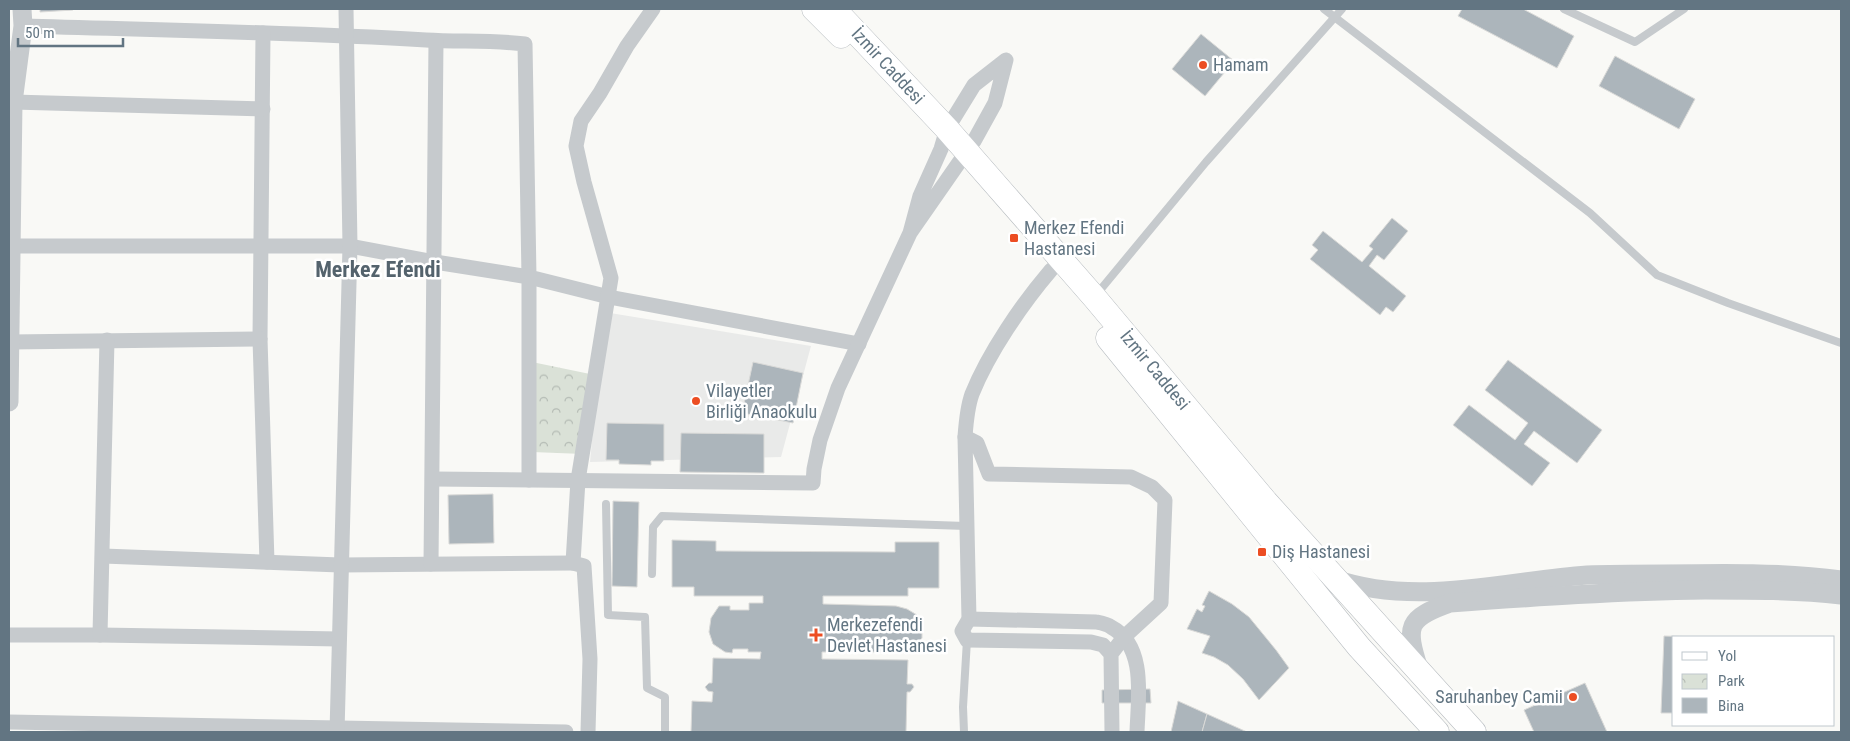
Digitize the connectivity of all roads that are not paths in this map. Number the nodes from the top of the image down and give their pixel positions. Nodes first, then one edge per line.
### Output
1 (346, 9) edge
2 (653, 9) edge
3 (814, 9) edge
4 (834, 9) edge
5 (1324, 9) edge
6 (1342, 9) edge
7 (1564, 9) edge
8 (1684, 9) edge
9 (22, 18) edge
10 (1335, 18) junction
11 (263, 33) junction
12 (347, 35) junction
13 (436, 41) junction
14 (13, 102) junction
15 (263, 109) junction
16 (945, 134) junction
17 (964, 156) junction
18 (910, 233) junction
19 (12, 246) junction
20 (261, 246) junction
21 (350, 246) junction
22 (435, 262) junction
23 (1051, 270) junction
24 (530, 277) junction
25 (608, 297) junction
26 (1094, 297) junction
27 (260, 339) junction
28 (107, 340) junction
29 (10, 342) junction
30 (1841, 343) edge
31 (859, 344) junction
32 (9, 402) edge
33 (965, 437) junction
34 (433, 479) junction
35 (529, 480) junction
36 (578, 480) junction
37 (606, 504) dead end
38 (966, 526) junction
39 (103, 556) junction
40 (267, 562) junction
41 (574, 563) junction
42 (431, 564) junction
43 (340, 565) junction
44 (652, 574) dead end
45 (1334, 578) junction
46 (1841, 580) edge
47 (1841, 595) edge
48 (968, 619) junction
49 (9, 635) edge
50 (100, 635) junction
51 (1124, 637) junction
52 (339, 639) junction
53 (966, 640) junction
54 (1111, 654) junction
55 (1420, 672) junction
56 (9, 722) edge
57 (337, 730) edge
58 (566, 732) edge
59 (588, 732) edge
60 (665, 732) edge
61 (964, 732) edge
62 (1112, 732) edge
63 (1137, 732) edge
64 (1437, 732) edge
65 (1474, 732) edge

1 - 12 street
2 - 25 street
3 - 16 main road, İzmir Caddesi
4 - 16 main road, İzmir Caddesi
5 - 10 lane
6 - 10 lane
7 - 8 lane
9 - 11 street
9 - 14 street
10 - 26 lane
10 - 30 lane
11 - 12 street
11 - 15 street
12 - 13 street
12 - 21 street
13 - 22 street
13 - 24 street
14 - 15 street
14 - 19 street
15 - 20 street
16 - 17 main road, İzmir Caddesi
16 - 17 street
16 - 18 street
17 - 18 street
17 - 23 main road, İzmir Caddesi
17 - 26 main road, İzmir Caddesi
18 - 31 street
19 - 20 street
19 - 29 street
20 - 21 street
20 - 27 street
21 - 22 street
21 - 43 street
22 - 24 street
22 - 34 street
23 - 33 street
23 - 64 main road, İzmir Caddesi
24 - 25 street
24 - 35 street
25 - 31 street
25 - 36 street
26 - 45 main road, İzmir Caddesi
27 - 28 street
27 - 40 street
28 - 29 street
28 - 39 street
29 - 32 street
31 - 36 street
33 - 38 street
33 - 51 street
34 - 35 street
34 - 42 street
35 - 36 street
36 - 41 street
37 - 60 lane
38 - 44 lane
38 - 48 street
39 - 40 street
39 - 50 street
40 - 43 street
41 - 42 street
41 - 59 street
42 - 43 street
43 - 52 street
45 - 46 street
45 - 55 main road, İzmir Caddesi
47 - 55 street
48 - 51 street
48 - 53 street
49 - 50 street
50 - 52 street
51 - 54 street
51 - 63 street
52 - 57 street
53 - 54 street
53 - 61 lane
54 - 62 street
55 - 65 main road, İzmir Caddesi
56 - 57 street
57 - 58 street

